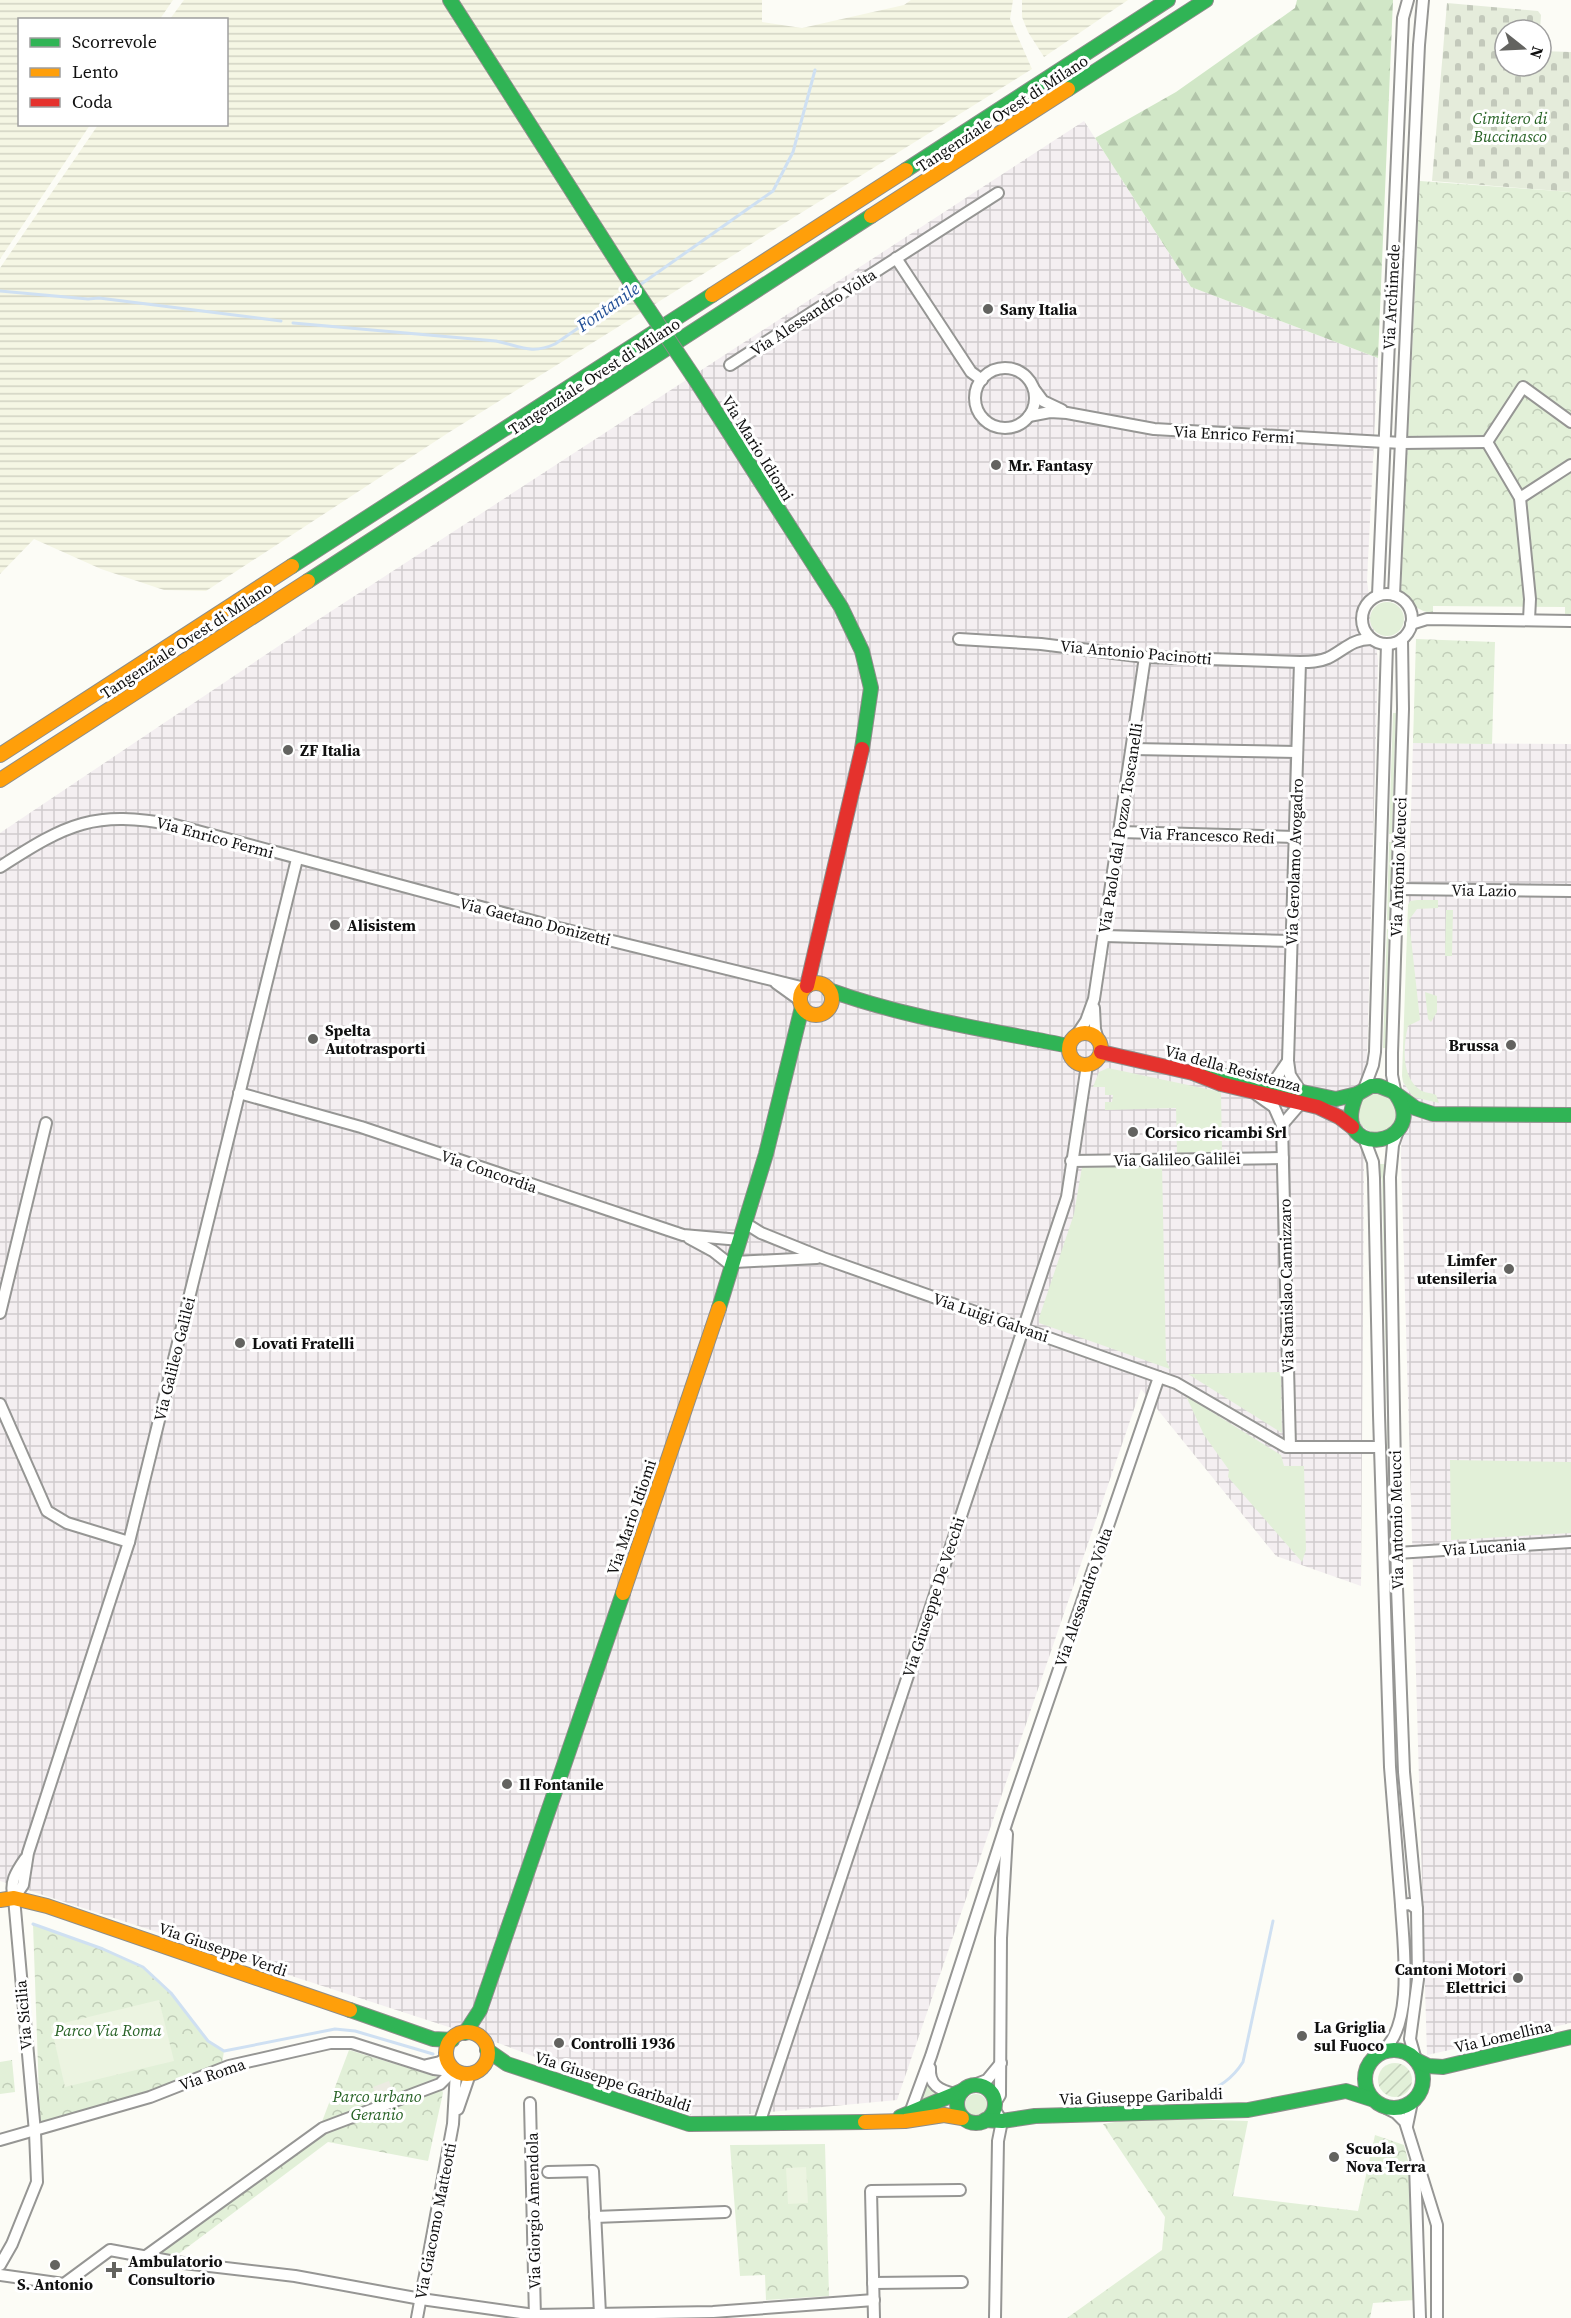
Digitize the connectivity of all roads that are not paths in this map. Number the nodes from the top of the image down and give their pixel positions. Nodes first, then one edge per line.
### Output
1 (450, 0) edge
2 (1168, 0) edge
3 (1206, 0) edge
4 (1408, 0) edge
5 (1423, 0) edge
6 (998, 193) dead end
7 (896, 258) junction
8 (730, 365) dead end
9 (982, 380) junction
10 (1033, 388) junction
11 (1067, 413) junction
12 (1029, 416) junction
13 (1571, 422) edge
14 (1385, 442) junction
15 (1487, 442) junction
16 (1401, 443) junction
17 (1571, 465) edge
18 (1520, 498) junction
19 (1378, 595) junction
20 (1394, 595) junction
21 (1411, 619) junction
22 (1361, 620) junction
23 (1529, 620) junction
24 (1571, 621) edge
25 (959, 639) dead end
26 (1371, 639) junction
27 (1402, 639) junction
28 (1387, 644) junction
29 (1345, 646) junction
30 (1145, 657) junction
31 (1300, 662) junction
32 (1132, 748) junction
33 (1298, 752) junction
34 (0, 755) edge
35 (0, 780) edge
36 (1119, 832) junction
37 (1295, 837) junction
38 (297, 859) junction
39 (0, 867) edge
40 (1397, 889) junction
41 (1571, 891) edge
42 (1104, 936) junction
43 (1292, 941) junction
44 (814, 960) junction
45 (826, 987) junction
46 (806, 999) junction
47 (1094, 999) junction
48 (856, 1000) junction
49 (829, 1008) junction
50 (1072, 1041) junction
51 (1099, 1046) junction
52 (1288, 1061) junction
53 (1087, 1065) junction
54 (1193, 1073) junction
55 (1266, 1084) junction
56 (1250, 1091) junction
57 (1360, 1091) junction
58 (239, 1093) junction
59 (1396, 1095) junction
60 (1301, 1098) junction
61 (1433, 1114) junction
62 (1571, 1115) edge
63 (46, 1123) dead end
64 (1282, 1125) junction
65 (1352, 1127) junction
66 (1398, 1131) junction
67 (1364, 1138) junction
68 (1283, 1158) junction
69 (1071, 1161) junction
70 (745, 1223) junction
71 (683, 1235) junction
72 (740, 1240) junction
73 (823, 1258) junction
74 (733, 1264) junction
75 (0, 1313) edge
76 (1023, 1327) junction
77 (1159, 1377) junction
78 (0, 1404) edge
79 (1290, 1447) junction
80 (1380, 1447) junction
81 (129, 1542) junction
82 (1571, 1542) edge
83 (1397, 1553) junction
84 (1008, 1818) junction
85 (7, 1899) edge
86 (1401, 1905) junction
87 (1417, 1909) junction
88 (480, 2010) junction
89 (465, 2033) junction
90 (1571, 2037) edge
91 (484, 2051) junction
92 (1382, 2051) junction
93 (931, 2056) junction
94 (451, 2059) junction
95 (1416, 2060) junction
96 (1001, 2062) junction
97 (1443, 2067) junction
98 (1365, 2072) junction
99 (470, 2074) junction
100 (1421, 2088) junction
101 (964, 2090) junction
102 (1346, 2091) junction
103 (1371, 2099) junction
104 (1412, 2102) junction
105 (530, 2103) dead end
106 (1386, 2108) junction
107 (910, 2113) junction
108 (992, 2113) junction
109 (962, 2118) junction
110 (889, 2120) junction
111 (453, 2124) junction
112 (759, 2124) junction
113 (1407, 2130) junction
114 (35, 2132) junction
115 (0, 2140) edge
116 (998, 2141) junction
117 (1414, 2148) junction
118 (548, 2172) dead end
119 (960, 2190) dead end
120 (725, 2212) dead end
121 (595, 2217) junction
122 (146, 2256) junction
123 (0, 2265) edge
124 (0, 2275) edge
125 (962, 2282) dead end
126 (873, 2283) junction
127 (421, 2299) junction
128 (874, 2300) junction
129 (600, 2314) junction
130 (535, 2317) edge
131 (417, 2318) edge
132 (874, 2318) edge
133 (995, 2318) edge
134 (1420, 2318) edge
135 (1437, 2318) edge

1 - 44 main road, Via Mario Idiomi, bridge
2 - 34 main road, Tangenziale Ovest di Milano
3 - 35 main road, Tangenziale Ovest di Milano
4 - 14 street, Via Archimede
5 - 16 street, Via Archimede
6 - 7 street, Via Alessandro Volta
7 - 8 street, Via Alessandro Volta
7 - 9 street
9 - 10 street
9 - 12 street
10 - 11 street
10 - 12 street
11 - 12 street
11 - 14 street, Via Enrico Fermi
13 - 15 street
14 - 16 street, Via Enrico Fermi
14 - 19 street, Via Archimede
15 - 16 street, Via Enrico Fermi
15 - 18 street
16 - 20 street, Via Archimede
17 - 18 street
18 - 23 street
19 - 20 street
19 - 22 street
20 - 21 street
21 - 23 street
21 - 27 street
22 - 26 street
22 - 29 street
23 - 24 street
25 - 30 street, Via Antonio Pacinotti
26 - 28 street
26 - 29 street, Via Antonio Pacinotti
27 - 28 street
27 - 40 street, Via Antonio Meucci
28 - 57 street, Via Antonio Meucci
29 - 31 street, Via Antonio Pacinotti
30 - 31 street, Via Antonio Pacinotti
30 - 32 street, Via Paolo dal Pozzo Toscanelli
31 - 33 street, Via Gerolamo Avogadro
32 - 33 street
32 - 36 street, Via Paolo dal Pozzo Toscanelli
33 - 37 street, Via Gerolamo Avogadro
36 - 37 street, Via Francesco Redi
36 - 42 street, Via Paolo dal Pozzo Toscanelli
37 - 43 street, Via Gerolamo Avogadro
38 - 39 street, Via Enrico Fermi
38 - 46 street, Via Gaetano Donizetti
38 - 58 street, Via Galileo Galilei
40 - 41 street, Via Lazio
40 - 59 street, Via Antonio Meucci
42 - 43 street
42 - 47 street, Via Paolo dal Pozzo Toscanelli
43 - 52 street, Via Gerolamo Avogadro
44 - 45 main road
44 - 46 main road, Via Mario Idiomi
45 - 46 main road
45 - 48 main road
45 - 49 main road
46 - 49 main road
46 - 70 main road, Via Mario Idiomi
47 - 50 street, Via Paolo dal Pozzo Toscanelli
47 - 51 street, Via Paolo dal Pozzo Toscanelli
48 - 49 main road
48 - 50 main road
50 - 51 main road
50 - 53 main road
51 - 53 main road
51 - 54 main road, Via della Resistenza
52 - 55 street
52 - 60 street, Via Gerolamo Avogadro
53 - 69 street, Via Giuseppe De Vecchi
54 - 55 main road
54 - 56 main road, Via della Resistenza
55 - 60 main road
56 - 60 main road, Via della Resistenza
56 - 64 street
57 - 59 main road
57 - 60 main road
57 - 65 main road
58 - 71 street, Via Concordia
58 - 81 street, Via Galileo Galilei
59 - 61 main road
59 - 66 main road
60 - 64 street
60 - 65 main road, Via della Resistenza
61 - 62 main road
61 - 66 main road
63 - 75 street
64 - 68 street, Via Stanislao Cannizzaro
65 - 67 main road
66 - 67 main road
66 - 83 street, Via Antonio Meucci
67 - 80 street, Via Antonio Meucci
68 - 69 street, Via Galileo Galilei
68 - 79 street, Via Stanislao Cannizzaro
69 - 76 street, Via Giuseppe De Vecchi
70 - 72 main road, Via Mario Idiomi
70 - 73 street, Via Luigi Galvani
71 - 72 street, Via Concordia
71 - 74 street
72 - 74 main road, Via Mario Idiomi
73 - 74 street, Via Luigi Galvani
73 - 76 street, Via Luigi Galvani
74 - 88 main road, Via Mario Idiomi
76 - 77 street, Via Luigi Galvani
76 - 112 street, Via Giuseppe De Vecchi
77 - 79 street, Via Luigi Galvani
77 - 84 street, Via Alessandro Volta
78 - 81 street
79 - 80 street
80 - 86 street, Via Antonio Meucci
81 - 85 street, Via Galileo Galilei
82 - 83 street, Via Lucania
83 - 87 street, Via Antonio Meucci
84 - 93 street, Via Alessandro Volta
84 - 96 street, Via Alessandro Volta
85 - 94 main road, Via Giuseppe Verdi
85 - 114 street, Via Sicilia
86 - 87 street
86 - 92 street, Via Antonio Meucci
87 - 95 street, Via Antonio Meucci
88 - 89 main road, Via Mario Idiomi
88 - 91 main road, Via Mario Idiomi
89 - 91 main road, Via Giuseppe Garibaldi
89 - 94 main road
90 - 97 main road, Via Lomellina
91 - 99 main road
91 - 112 main road, Via Giuseppe Garibaldi
92 - 95 main road
92 - 98 main road
93 - 101 street, Via Alessandro Volta
93 - 107 street, Via Alessandro Volta
94 - 99 main road, Via Giuseppe Verdi
94 - 111 street, Via Giacomo Matteotti
94 - 114 street, Via Roma
94 - 122 street
95 - 97 main road, Via Lomellina
95 - 100 main road
96 - 101 street
96 - 108 street, Via Alessandro Volta
97 - 100 main road, Via Lomellina
98 - 102 main road
98 - 103 main road
99 - 111 street, Via Giacomo Matteotti
100 - 104 main road
101 - 107 main road, Via Giuseppe Garibaldi
101 - 108 main road
101 - 109 main road
102 - 103 main road
102 - 108 main road, Via Giuseppe Garibaldi
103 - 106 main road
104 - 106 main road
104 - 113 street
105 - 130 street, Via Giorgio Amendola
106 - 113 street
107 - 110 main road, Via Giuseppe Garibaldi
108 - 109 main road
108 - 116 street, Via Alessandro Volta
108 - 116 street
109 - 110 main road, Via Giuseppe Garibaldi
110 - 112 main road, Via Giuseppe Garibaldi
111 - 127 street, Via Giacomo Matteotti
113 - 117 street
114 - 115 street, Via Roma
114 - 123 street, Via Sicilia
116 - 133 street, Via Alessandro Volta
117 - 134 street
117 - 135 street
118 - 121 street
119 - 126 street
120 - 121 street
121 - 129 street
122 - 124 street
122 - 127 street
125 - 126 street
126 - 128 street
127 - 130 street
127 - 131 street, Via Giacomo Matteotti
128 - 129 street
128 - 132 street
129 - 130 street

